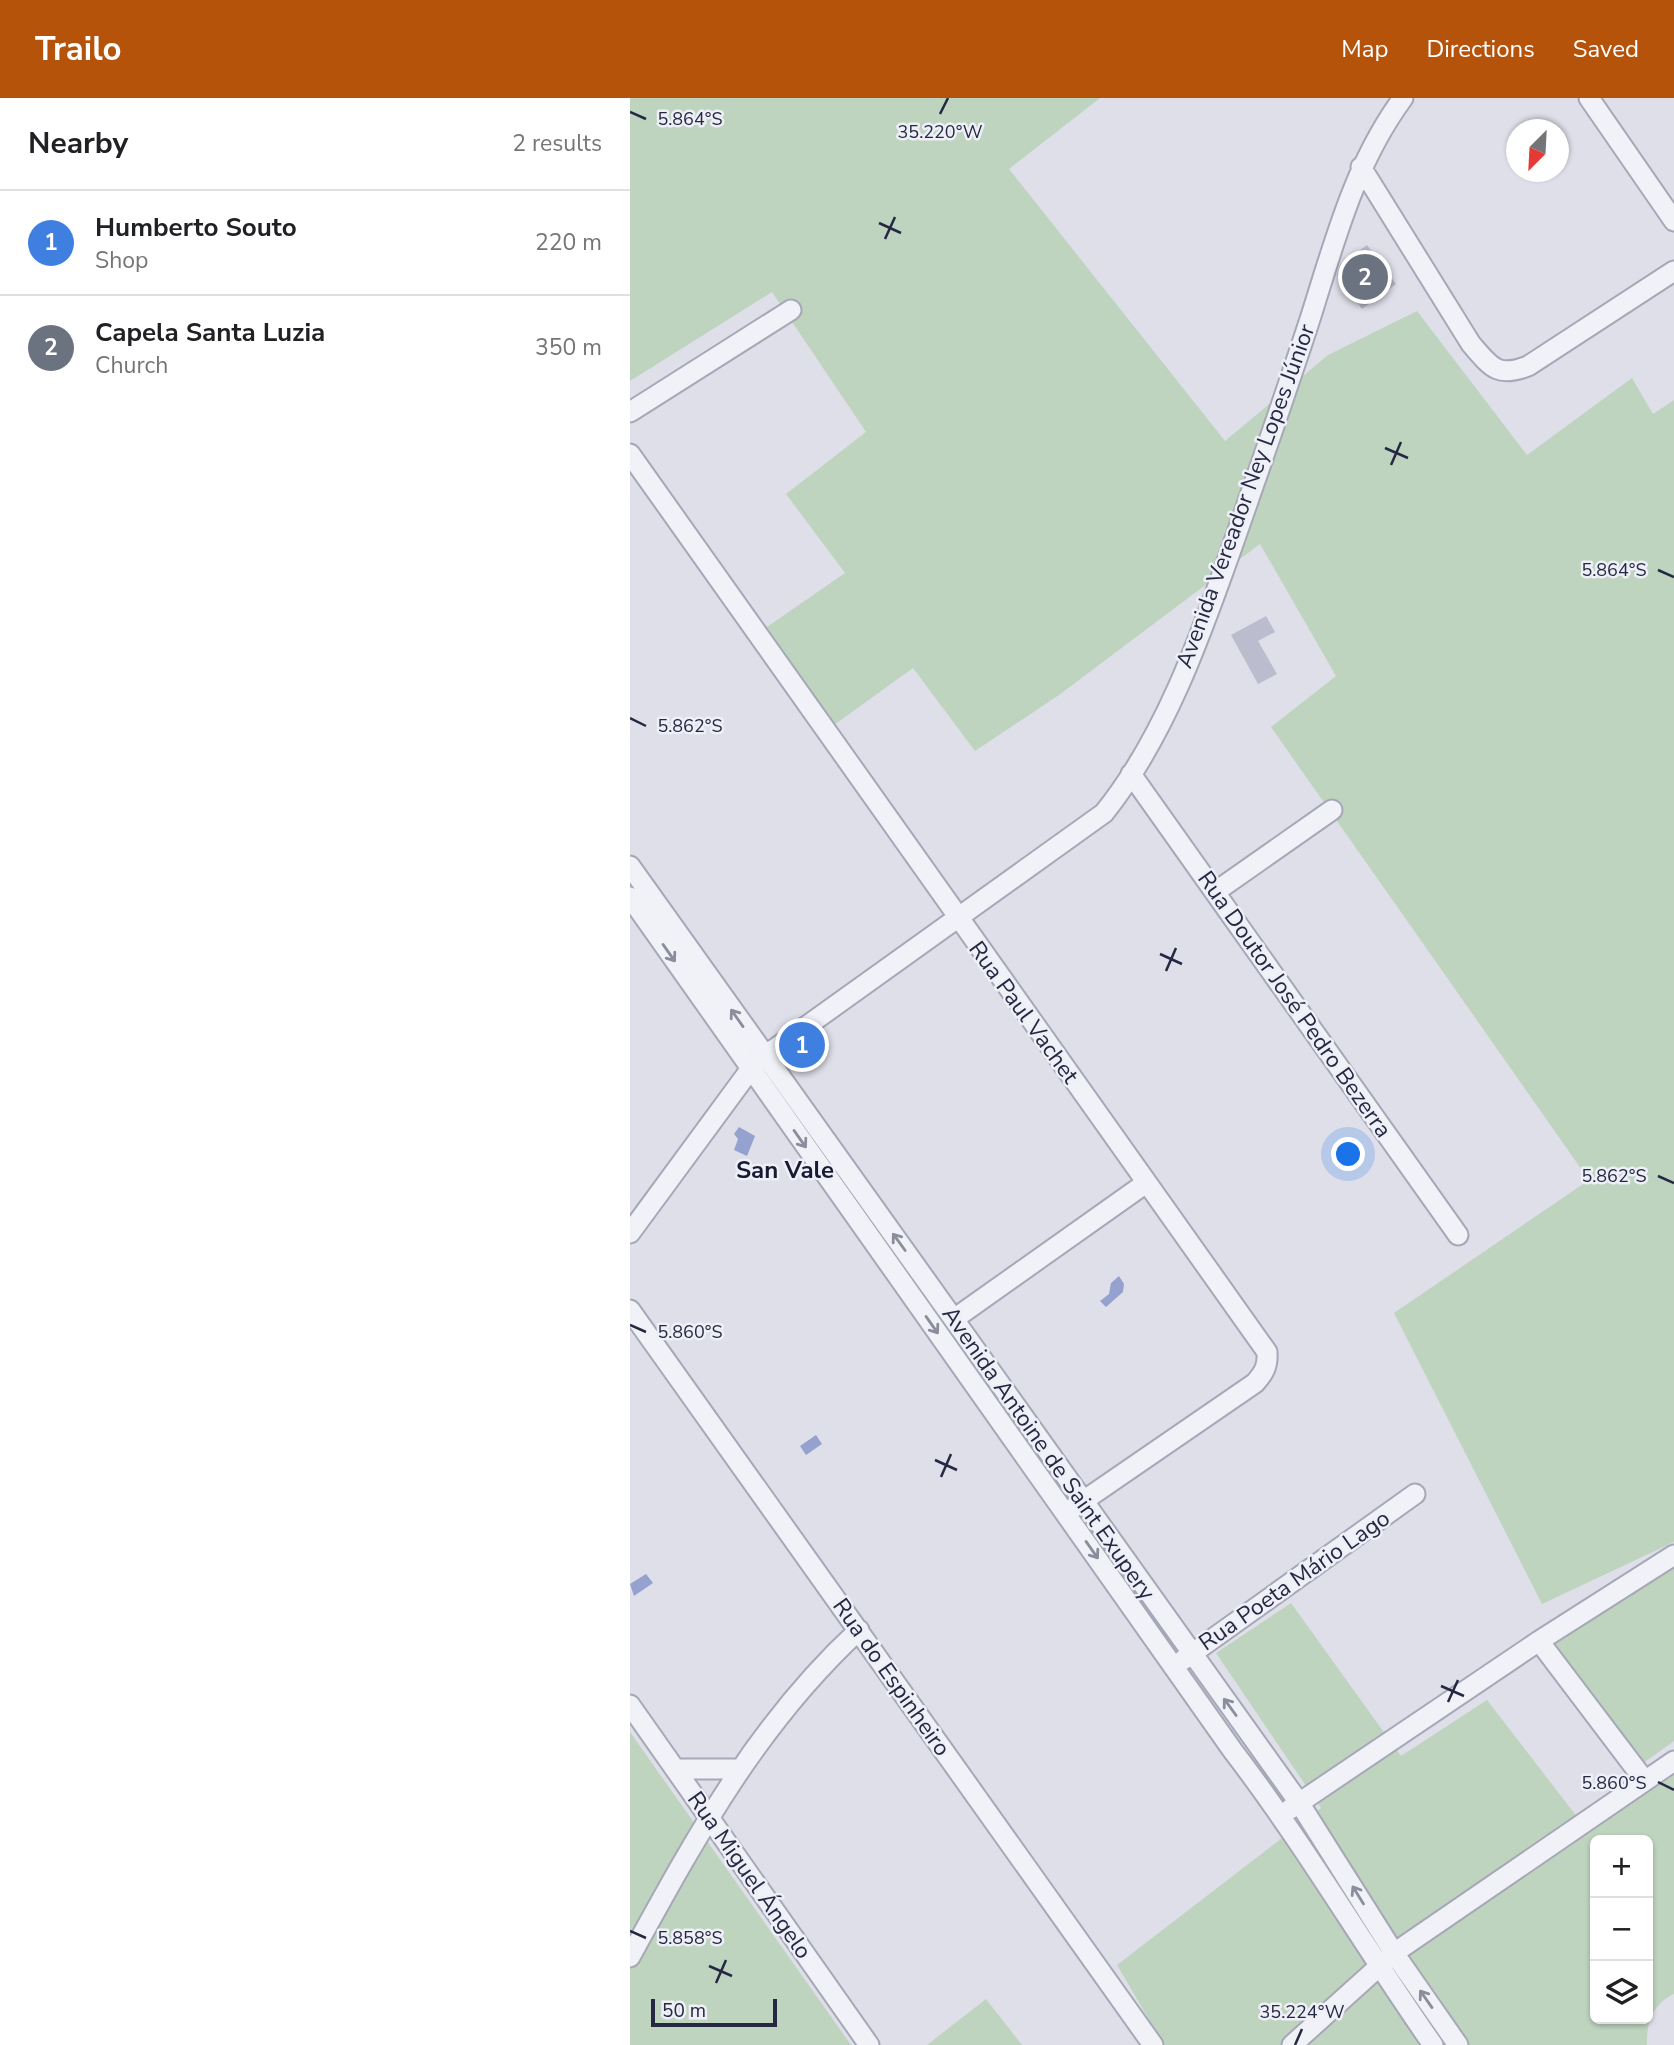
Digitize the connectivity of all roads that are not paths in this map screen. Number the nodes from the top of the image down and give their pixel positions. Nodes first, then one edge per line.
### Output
1 (1403, 98) edge
2 (1589, 98) edge
3 (1361, 167) junction
4 (1674, 221) edge
5 (1674, 271) edge
6 (791, 310) dead end
7 (630, 412) edge
8 (630, 454) edge
9 (1131, 774) junction
10 (1332, 810) dead end
11 (630, 866) edge
12 (1215, 892) junction
13 (635, 894) edge
14 (957, 919) junction
15 (757, 1062) junction
16 (1146, 1184) junction
17 (630, 1233) edge
18 (1458, 1235) dead end
19 (630, 1310) edge
20 (954, 1319) junction
21 (1415, 1494) dead end
22 (1083, 1502) junction
23 (1065, 1513) junction
24 (1674, 1555) edge
25 (859, 1630) junction
26 (1539, 1640) junction
27 (1192, 1653) junction
28 (1173, 1666) junction
29 (630, 1705) edge
30 (1674, 1761) edge
31 (675, 1769) junction
32 (740, 1769) junction
33 (1645, 1781) junction
34 (1300, 1804) junction
35 (1281, 1813) junction
36 (708, 1814) junction
37 (1394, 1953) junction
38 (630, 1957) edge
39 (1378, 1966) junction
40 (869, 2045) edge
41 (1153, 2045) edge
42 (1292, 2045) edge
43 (1433, 2045) edge
44 (1458, 2045) edge

1 - 3 street, Avenida Vereador Ney Lopes Júnior
2 - 4 street
3 - 5 street
3 - 9 street, Avenida Vereador Ney Lopes Júnior
6 - 7 street
8 - 14 street, Rua Paul Vachet
9 - 12 street, Rua Doutor José Pedro Bezerra
9 - 14 street, Avenida Vereador Ney Lopes Júnior
10 - 12 street
11 - 13 street, Avenida Antoine de Saint Exupery
12 - 18 street, Rua Doutor José Pedro Bezerra
13 - 15 street, Avenida Antoine de Saint Exupery
14 - 15 street, Avenida Vereador Ney Lopes Júnior
14 - 16 street, Rua Paul Vachet
15 - 17 street, Avenida Vereador Ney Lopes Júnior
20 -> 15 street, Avenida Antoine de Saint Exupery
15 -> 23 street, Avenida Antoine de Saint Exupery
16 - 20 street
16 - 22 street, Rua Paul Vachet
19 - 25 street, Rua do Espinheiro
20 - 22 street, Avenida Antoine de Saint Exupery
21 - 27 street, Rua Poeta Mário Lago
22 - 23 street, Rua Paul Vachet
22 - 27 street, Avenida Antoine de Saint Exupery
23 -> 28 street, Avenida Antoine de Saint Exupery
24 - 26 street
25 - 32 street
25 - 41 street, Rua do Espinheiro
26 - 33 street
26 - 34 street
27 - 28 street, Rua Poeta Mário Lago
34 -> 27 street, Avenida Antoine de Saint Exupery
28 - 35 street, Avenida Antoine de Saint Exupery
29 - 31 street, Rua Miguel Ángelo
30 - 33 street
31 - 32 street
31 - 36 street, Rua Miguel Ángelo
32 - 36 street
33 - 37 street
34 - 35 street
37 -> 34 street, Avenida Antoine de Saint Exupery
35 - 39 street, Avenida Antoine de Saint Exupery
36 - 38 street
36 - 40 street, Rua Miguel Ángelo
37 - 39 street
44 -> 37 street, Avenida Antoine de Saint Exupery
39 - 42 street
39 - 43 street, Avenida Antoine de Saint Exupery

